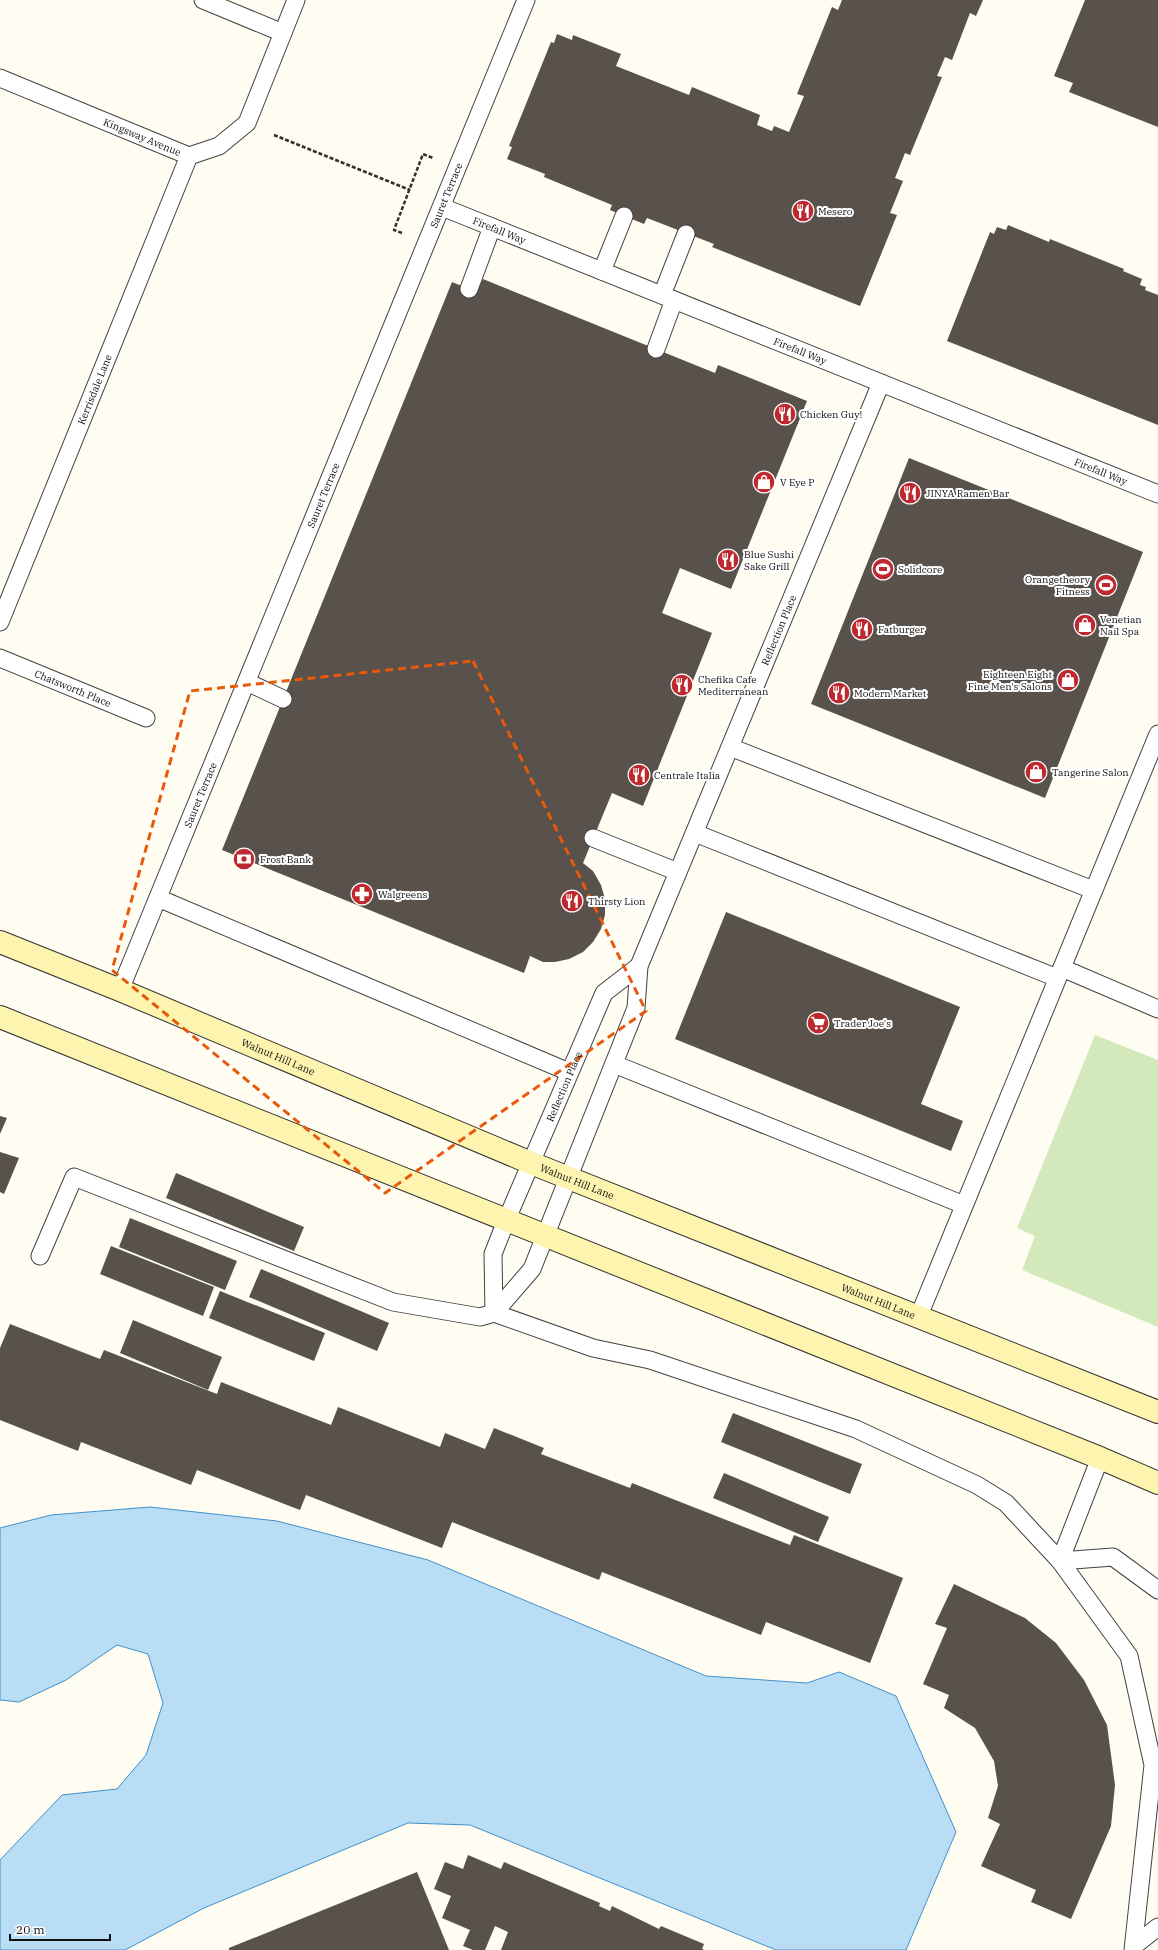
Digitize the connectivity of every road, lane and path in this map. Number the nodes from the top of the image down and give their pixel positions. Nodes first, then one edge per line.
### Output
1 (203, 0) edge
2 (296, 0) edge
3 (526, 0) edge
4 (283, 33) junction
5 (0, 78) edge
6 (274, 135) dead end
7 (189, 156) junction
8 (410, 190) dead end
9 (442, 207) junction
10 (624, 216) dead end
11 (492, 227) junction
12 (686, 234) dead end
13 (602, 271) junction
14 (469, 289) dead end
15 (668, 297) junction
16 (656, 349) dead end
17 (881, 383) junction
18 (1158, 494) edge
19 (0, 622) edge
20 (0, 658) edge
21 (246, 682) junction
22 (283, 699) dead end
23 (146, 718) dead end
24 (1158, 734) edge
25 (730, 747) junction
26 (695, 833) junction
27 (593, 838) dead end
28 (678, 872) junction
29 (1093, 890) junction
30 (158, 898) junction
31 (0, 942) edge
32 (638, 966) junction
33 (1060, 973) junction
34 (120, 990) junction
35 (1158, 1009) edge
36 (0, 1017) edge
37 (614, 1064) junction
38 (569, 1072) junction
39 (532, 1163) junction
40 (567, 1178) junction
41 (964, 1205) junction
42 (506, 1221) junction
43 (545, 1236) junction
44 (40, 1256) dead end
45 (494, 1313) junction
46 (918, 1318) junction
47 (1158, 1412) edge
48 (1100, 1458) junction
49 (1158, 1483) edge
50 (1060, 1561) junction
51 (1158, 1590) edge
52 (1158, 1927) edge
53 (1134, 1948) edge

1 - 4 lane
2 - 4 lane, Kingsway Avenue
3 - 9 lane, Sauret Terrace
4 - 7 lane, Kingsway Avenue
5 - 7 lane, Kingsway Avenue
6 - 8 path
7 - 19 lane, Kerrisdale Lane
9 - 11 lane, Firefall Way
9 - 21 lane, Sauret Terrace
10 - 13 lane
11 - 13 lane, Firefall Way
11 - 14 lane
12 - 15 lane
13 - 15 lane, Firefall Way
15 - 16 lane
15 - 17 lane, Firefall Way
17 - 18 lane, Firefall Way
17 - 25 lane, Reflection Place
20 - 23 lane, Chatsworth Place
21 - 22 lane
21 - 30 lane, Sauret Terrace
24 - 29 lane
25 - 26 lane, Reflection Place
25 - 29 lane
26 - 28 lane, Reflection Place
26 - 33 lane
27 - 28 lane
28 - 32 lane, Reflection Place
29 - 33 lane
30 - 34 lane, Sauret Terrace
30 - 38 lane
31 - 34 main road, Walnut Hill Lane
32 - 37 lane, Reflection Place
32 - 38 lane, Reflection Place
33 - 35 lane
33 - 41 lane
34 - 39 main road, Walnut Hill Lane
36 - 42 main road
37 - 40 lane, Reflection Place
37 - 41 lane
38 - 39 lane, Reflection Place
39 - 40 main road, Walnut Hill Lane
39 - 42 lane, Reflection Place
40 - 43 lane, Reflection Place
40 - 46 main road, Walnut Hill Lane
41 - 46 lane
42 - 43 main road
42 - 45 lane, Reflection Place
43 - 45 lane, Reflection Place
43 - 48 main road
44 - 45 lane
45 - 50 lane
46 - 47 main road, Walnut Hill Lane
48 - 49 main road
48 - 50 lane
50 - 51 lane
50 - 53 lane
52 - 53 lane

